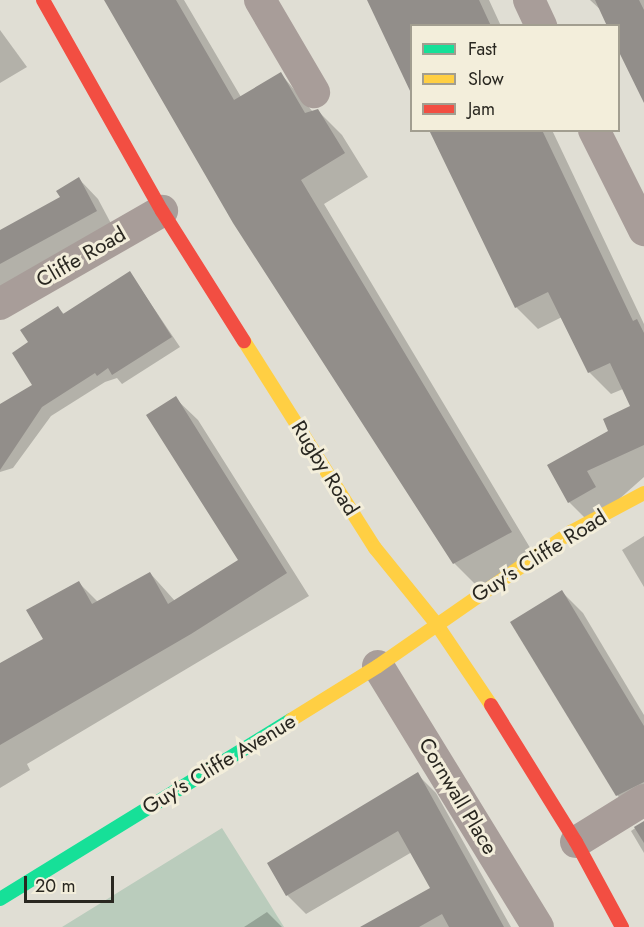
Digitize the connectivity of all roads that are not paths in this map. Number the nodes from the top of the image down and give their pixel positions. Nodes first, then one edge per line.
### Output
1 (43, 0) edge
2 (260, 0) edge
3 (529, 0) edge
4 (541, 24) edge
5 (314, 92) dead end
6 (595, 132) edge
7 (162, 211) junction
8 (644, 230) edge
9 (0, 304) edge
10 (644, 493) edge
11 (435, 622) junction
12 (378, 666) junction
13 (644, 800) edge
14 (576, 842) junction
15 (0, 899) edge
16 (538, 927) edge
17 (622, 927) edge

1 - 7 main road, Rugby Road
2 - 5 street
3 - 4 street
6 - 8 street
7 - 9 street, Cliffe Road
7 - 11 main road, Rugby Road
10 - 11 main road, Guy's Cliffe Road
11 - 12 main road, Guy's Cliffe Avenue
11 - 14 main road, Rugby Road
12 - 15 main road, Guy's Cliffe Avenue
12 - 16 street, Cornwall Place
13 - 14 street
14 - 17 main road, Rugby Road

